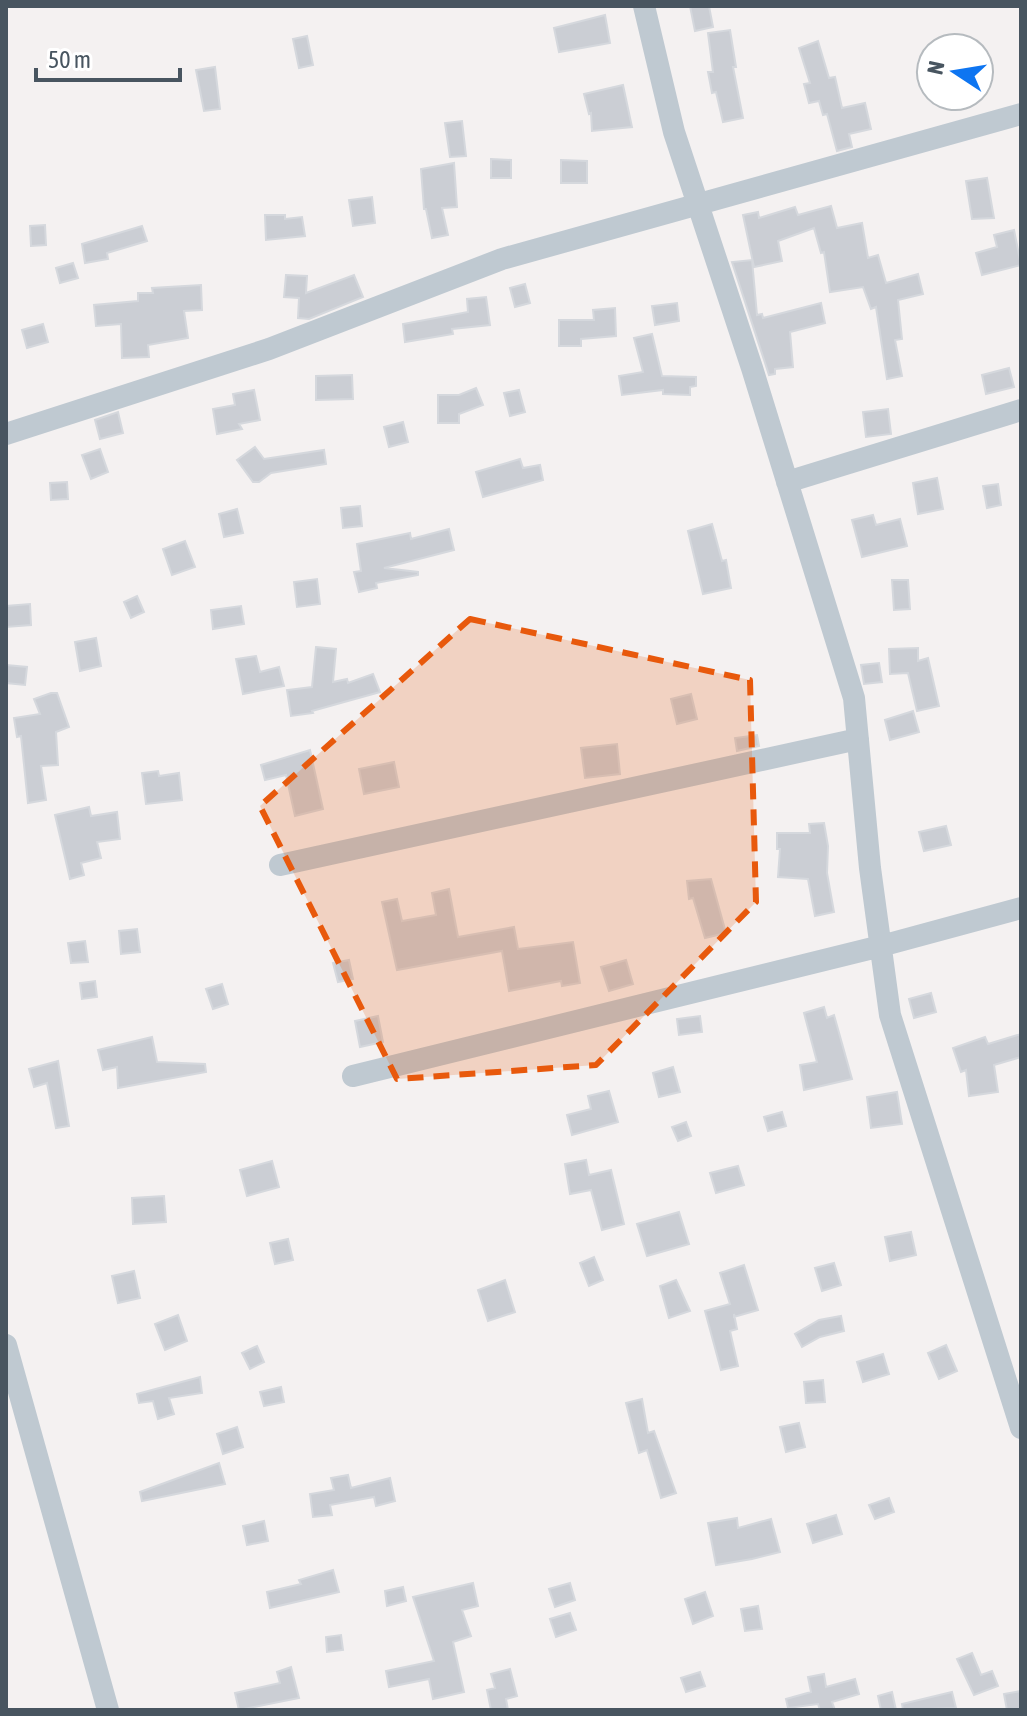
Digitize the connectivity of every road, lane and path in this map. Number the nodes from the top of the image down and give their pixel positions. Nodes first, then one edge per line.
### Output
1 (644, 6) edge
2 (1021, 114) edge
3 (696, 204) junction
4 (1021, 410) edge
5 (6, 434) edge
6 (787, 482) junction
7 (858, 739) junction
8 (280, 865) dead end
9 (1021, 908) edge
10 (881, 946) junction
11 (353, 1076) dead end
12 (6, 1345) edge
13 (1021, 1428) edge
14 (108, 1710) edge

1 - 3 street
2 - 3 street
3 - 5 street
3 - 6 street
4 - 6 street
6 - 7 street
7 - 8 street
7 - 10 street
9 - 10 street
10 - 11 street
10 - 13 street
12 - 14 street

